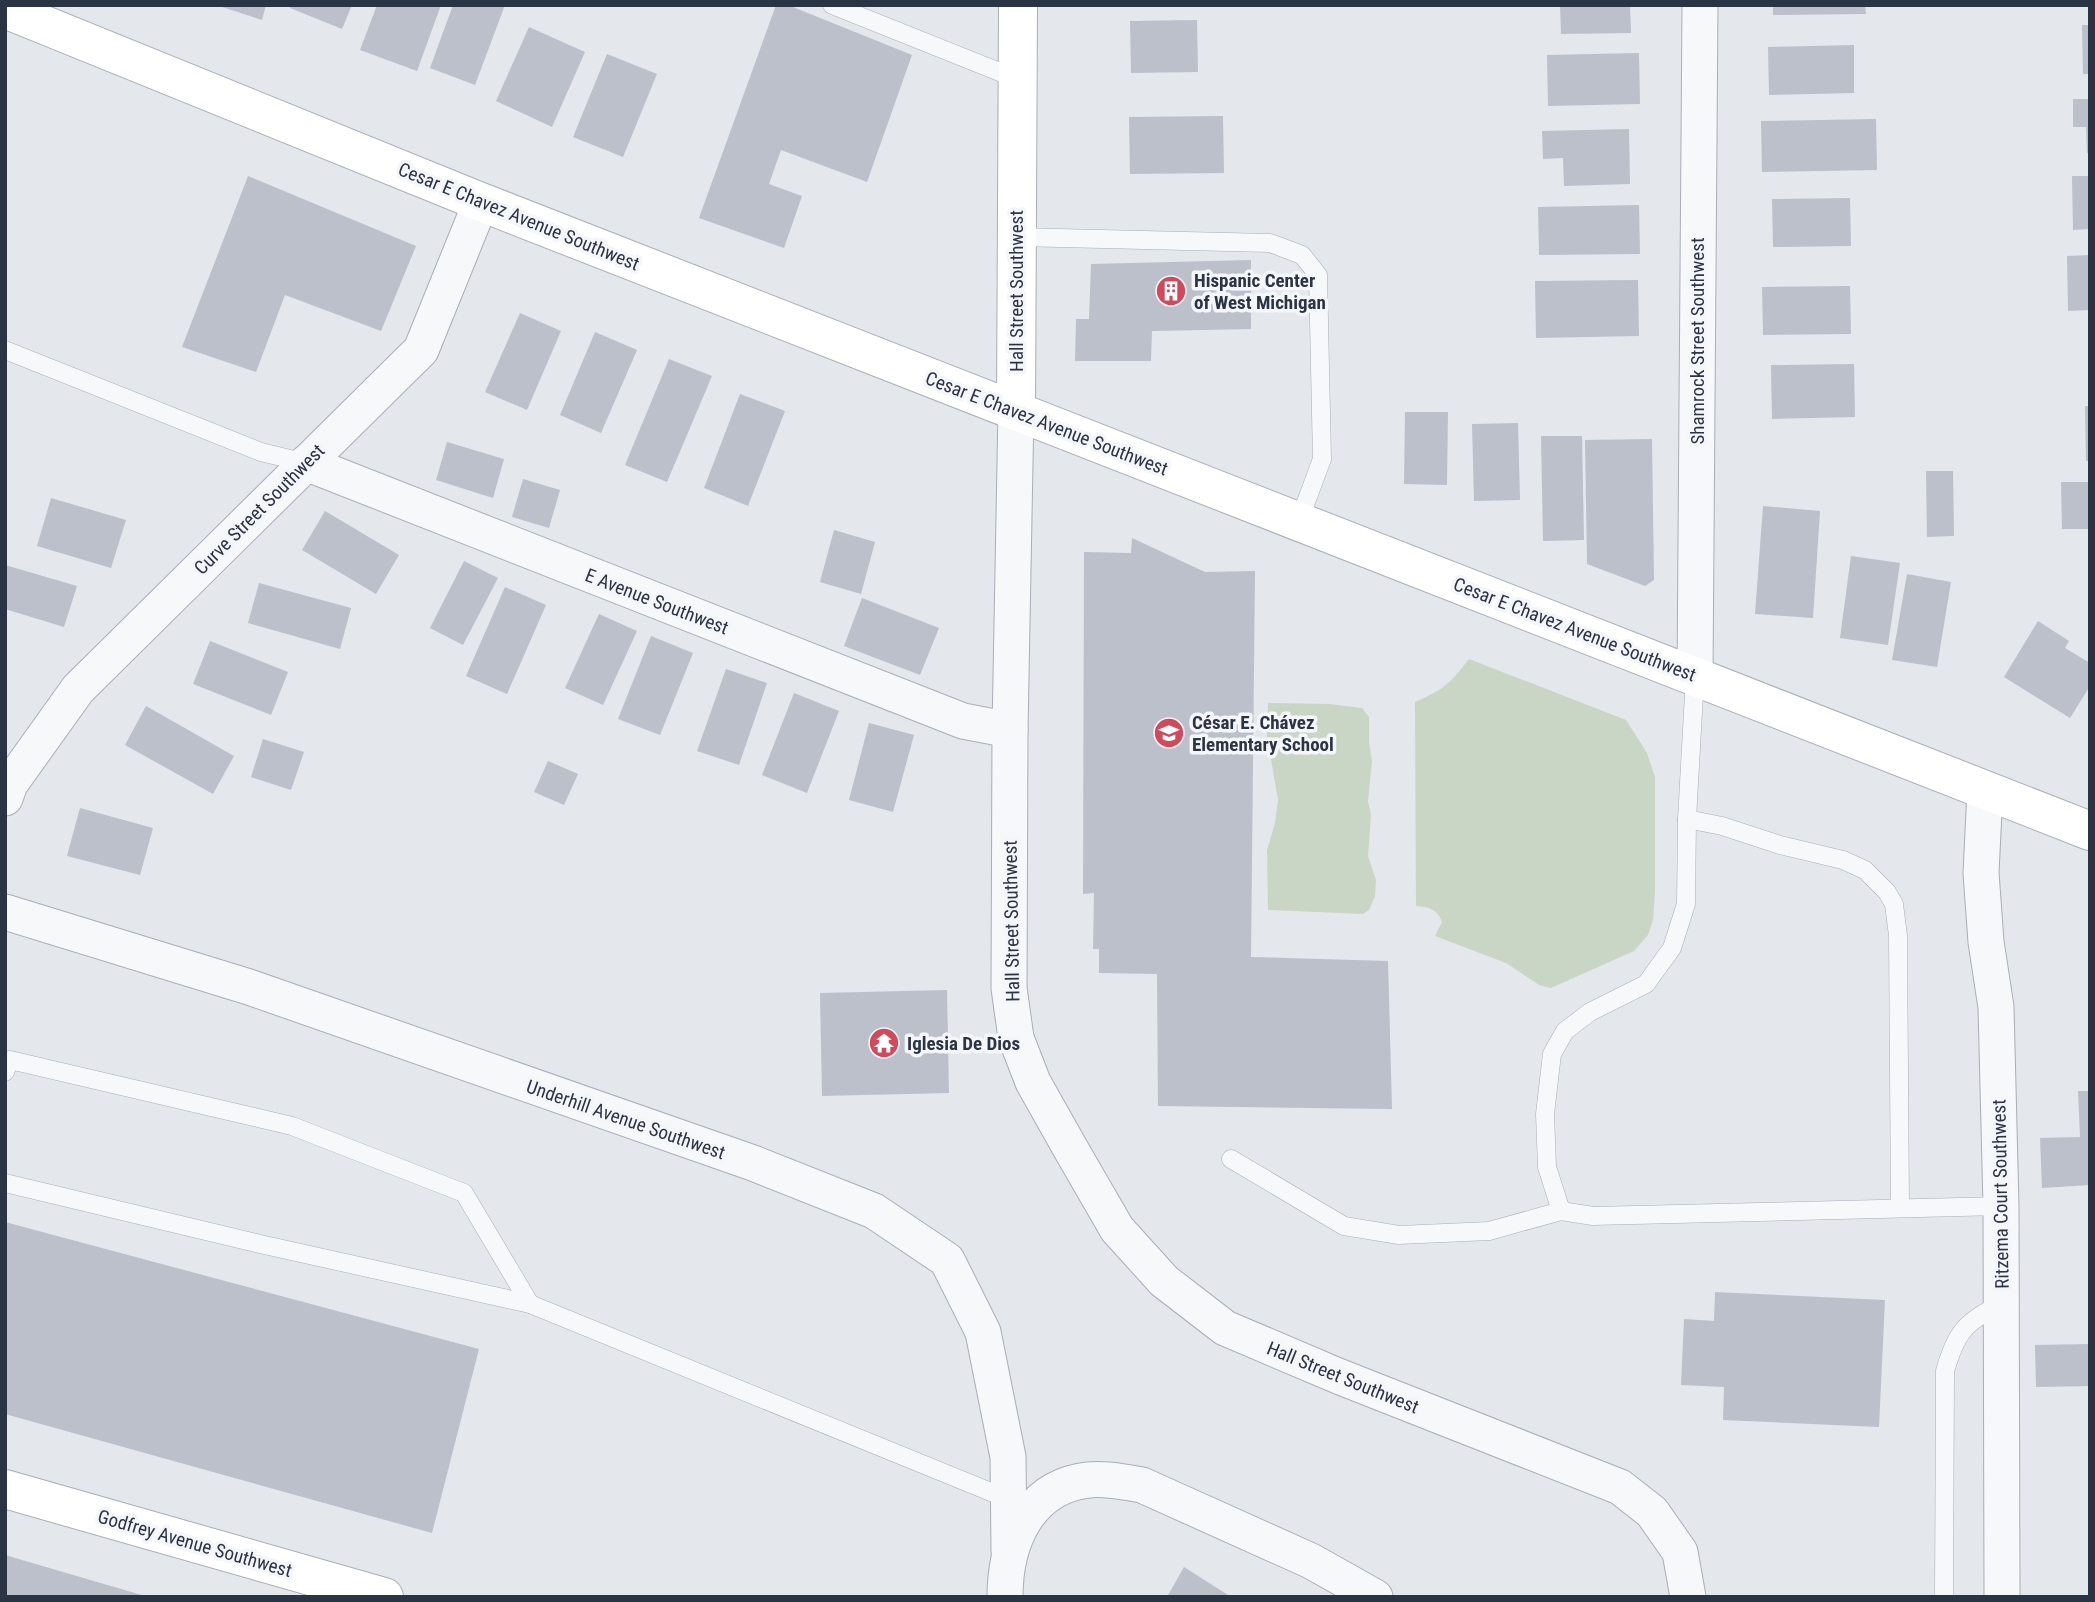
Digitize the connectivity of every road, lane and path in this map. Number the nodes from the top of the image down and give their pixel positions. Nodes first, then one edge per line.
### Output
1 (832, 5) edge
2 (1018, 5) edge
3 (1700, 5) edge
4 (5, 9) edge
5 (1017, 79) junction
6 (481, 202) junction
7 (1017, 237) junction
8 (5, 349) edge
9 (1016, 410) junction
10 (306, 463) junction
11 (1299, 521) junction
12 (1695, 676) junction
13 (1010, 730) junction
14 (1985, 792) junction
15 (5, 799) edge
16 (1687, 819) junction
17 (2090, 831) edge
18 (5, 912) edge
19 (5, 1072) edge
20 (1231, 1159) dead end
21 (5, 1183) edge
22 (2001, 1206) junction
23 (1900, 1208) junction
24 (1560, 1211) junction
25 (530, 1304) junction
26 (2002, 1304) junction
27 (5, 1489) edge
28 (1008, 1499) junction
29 (1009, 1551) junction
30 (384, 1597) edge
31 (1005, 1597) edge
32 (1375, 1597) edge
33 (1688, 1597) edge
34 (1944, 1597) edge
35 (2002, 1597) edge

1 - 5 lane
2 - 5 main road, Hall Street Southwest
3 - 12 street, Shamrock Street Southwest
4 - 6 main road, Cesar E Chavez Avenue Southwest
5 - 7 main road, Hall Street Southwest
6 - 9 main road, Cesar E Chavez Avenue Southwest
6 - 10 street, Curve Street Southwest
7 - 9 main road, Hall Street Southwest
7 - 11 lane
8 - 10 lane
9 - 11 main road, Cesar E Chavez Avenue Southwest
9 - 13 street, Hall Street Southwest
10 - 13 street, E Avenue Southwest
10 - 15 street, Curve Street Southwest
11 - 12 main road, Cesar E Chavez Avenue Southwest
12 - 14 main road, Cesar E Chavez Avenue Southwest
12 - 16 lane
13 - 33 street, Hall Street Southwest
14 - 17 main road, Cesar E Chavez Avenue Southwest
14 - 22 street, Ritzema Court Southwest
16 - 23 lane
16 - 24 lane
18 - 28 street, Underhill Avenue Southwest
19 - 25 lane
20 - 24 lane
21 - 25 lane
22 - 23 lane
22 - 26 street, Ritzema Court Southwest
23 - 24 lane
25 - 28 lane
26 - 34 lane
26 - 35 street, Ritzema Court Southwest
27 - 30 main road, Godfrey Avenue Southwest
28 - 29 street, Underhill Avenue Southwest
29 - 31 street
29 - 32 street

